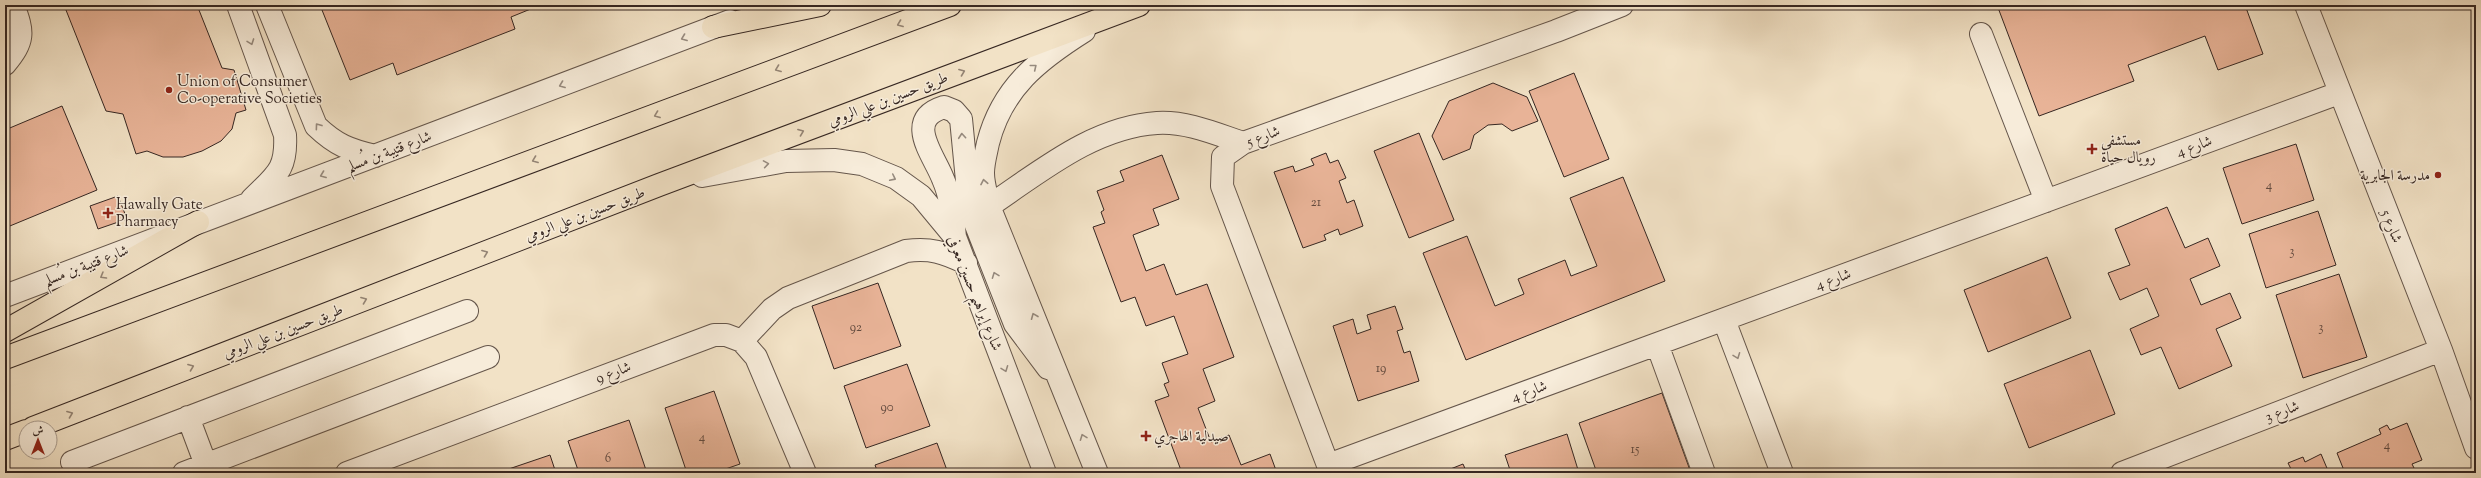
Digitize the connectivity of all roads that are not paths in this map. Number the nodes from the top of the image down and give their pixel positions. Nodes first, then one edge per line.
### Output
1 (13, 5) edge
2 (238, 5) edge
3 (267, 5) edge
4 (772, 5) edge
5 (820, 5) edge
6 (950, 5) edge
7 (1138, 5) edge
8 (1622, 5) edge
9 (2306, 5) edge
10 (1104, 18) junction
11 (713, 27) junction
12 (1981, 34) dead end
13 (5, 64) edge
14 (2339, 93) junction
15 (1243, 143) junction
16 (375, 156) junction
17 (659, 185) junction
18 (2046, 201) junction
19 (247, 204) junction
20 (989, 206) junction
21 (198, 222) junction
22 (955, 237) junction
23 (966, 263) junction
24 (5, 296) edge
25 (467, 311) dead end
26 (1724, 320) junction
27 (5, 331) edge
28 (742, 340) junction
29 (1657, 344) junction
30 (2441, 350) junction
31 (488, 357) dead end
32 (5, 358) edge
33 (1065, 391) junction
34 (188, 417) junction
35 (54, 420) edge
36 (18, 434) edge
37 (5, 439) edge
38 (2476, 448) edge
39 (72, 462) dead end
40 (208, 469) edge
41 (1329, 469) edge
42 (184, 473) edge
43 (347, 473) edge
44 (805, 473) edge
45 (1045, 473) edge
46 (1097, 473) edge
47 (1704, 473) edge
48 (1782, 473) edge
49 (2122, 473) edge

1 - 13 street
2 -> 19 street
16 -> 3 street
4 - 11 street, شارع قتيبة بن مُسلم
5 - 11 highway
6 -> 32 highway
7 - 10 highway, طريق حسين بن علي الرومي
8 - 15 street, شارع 5
9 - 14 street, شارع 5
17 -> 10 highway, طريق حسين بن علي الرومي
20 -> 10 street
11 -> 16 street, شارع قتيبة بن مُسلم
12 - 18 street
14 - 18 street, شارع 4
14 - 30 street, شارع 5
15 - 20 street
15 - 41 street, شارع 5
16 -> 19 street, شارع قتيبة بن مُسلم
17 -> 22 street, شارع إبراهيم حسين معرفي
35 -> 17 highway, طريق حسين بن علي الرومي
18 - 26 street, شارع 4
19 - 21 street, شارع قتيبة بن مُسلم
33 -> 20 street
21 - 24 street, شارع قتيبة بن مُسلم
21 -> 27 highway
22 - 23 street, شارع إبراهيم حسين معرفي
33 -> 22 street
23 - 28 street
23 -> 45 street, شارع إبراهيم حسين معرفي
25 - 34 street
26 - 29 street, شارع 4
26 -> 48 street
28 - 43 street, شارع 9
28 - 44 street
29 - 41 street, شارع 4
29 - 47 street
30 - 38 street, شارع 5
30 - 49 street, شارع 3
31 - 40 street
46 -> 33 street
34 - 39 street
34 - 40 street
36 - 37 highway
40 - 42 street

